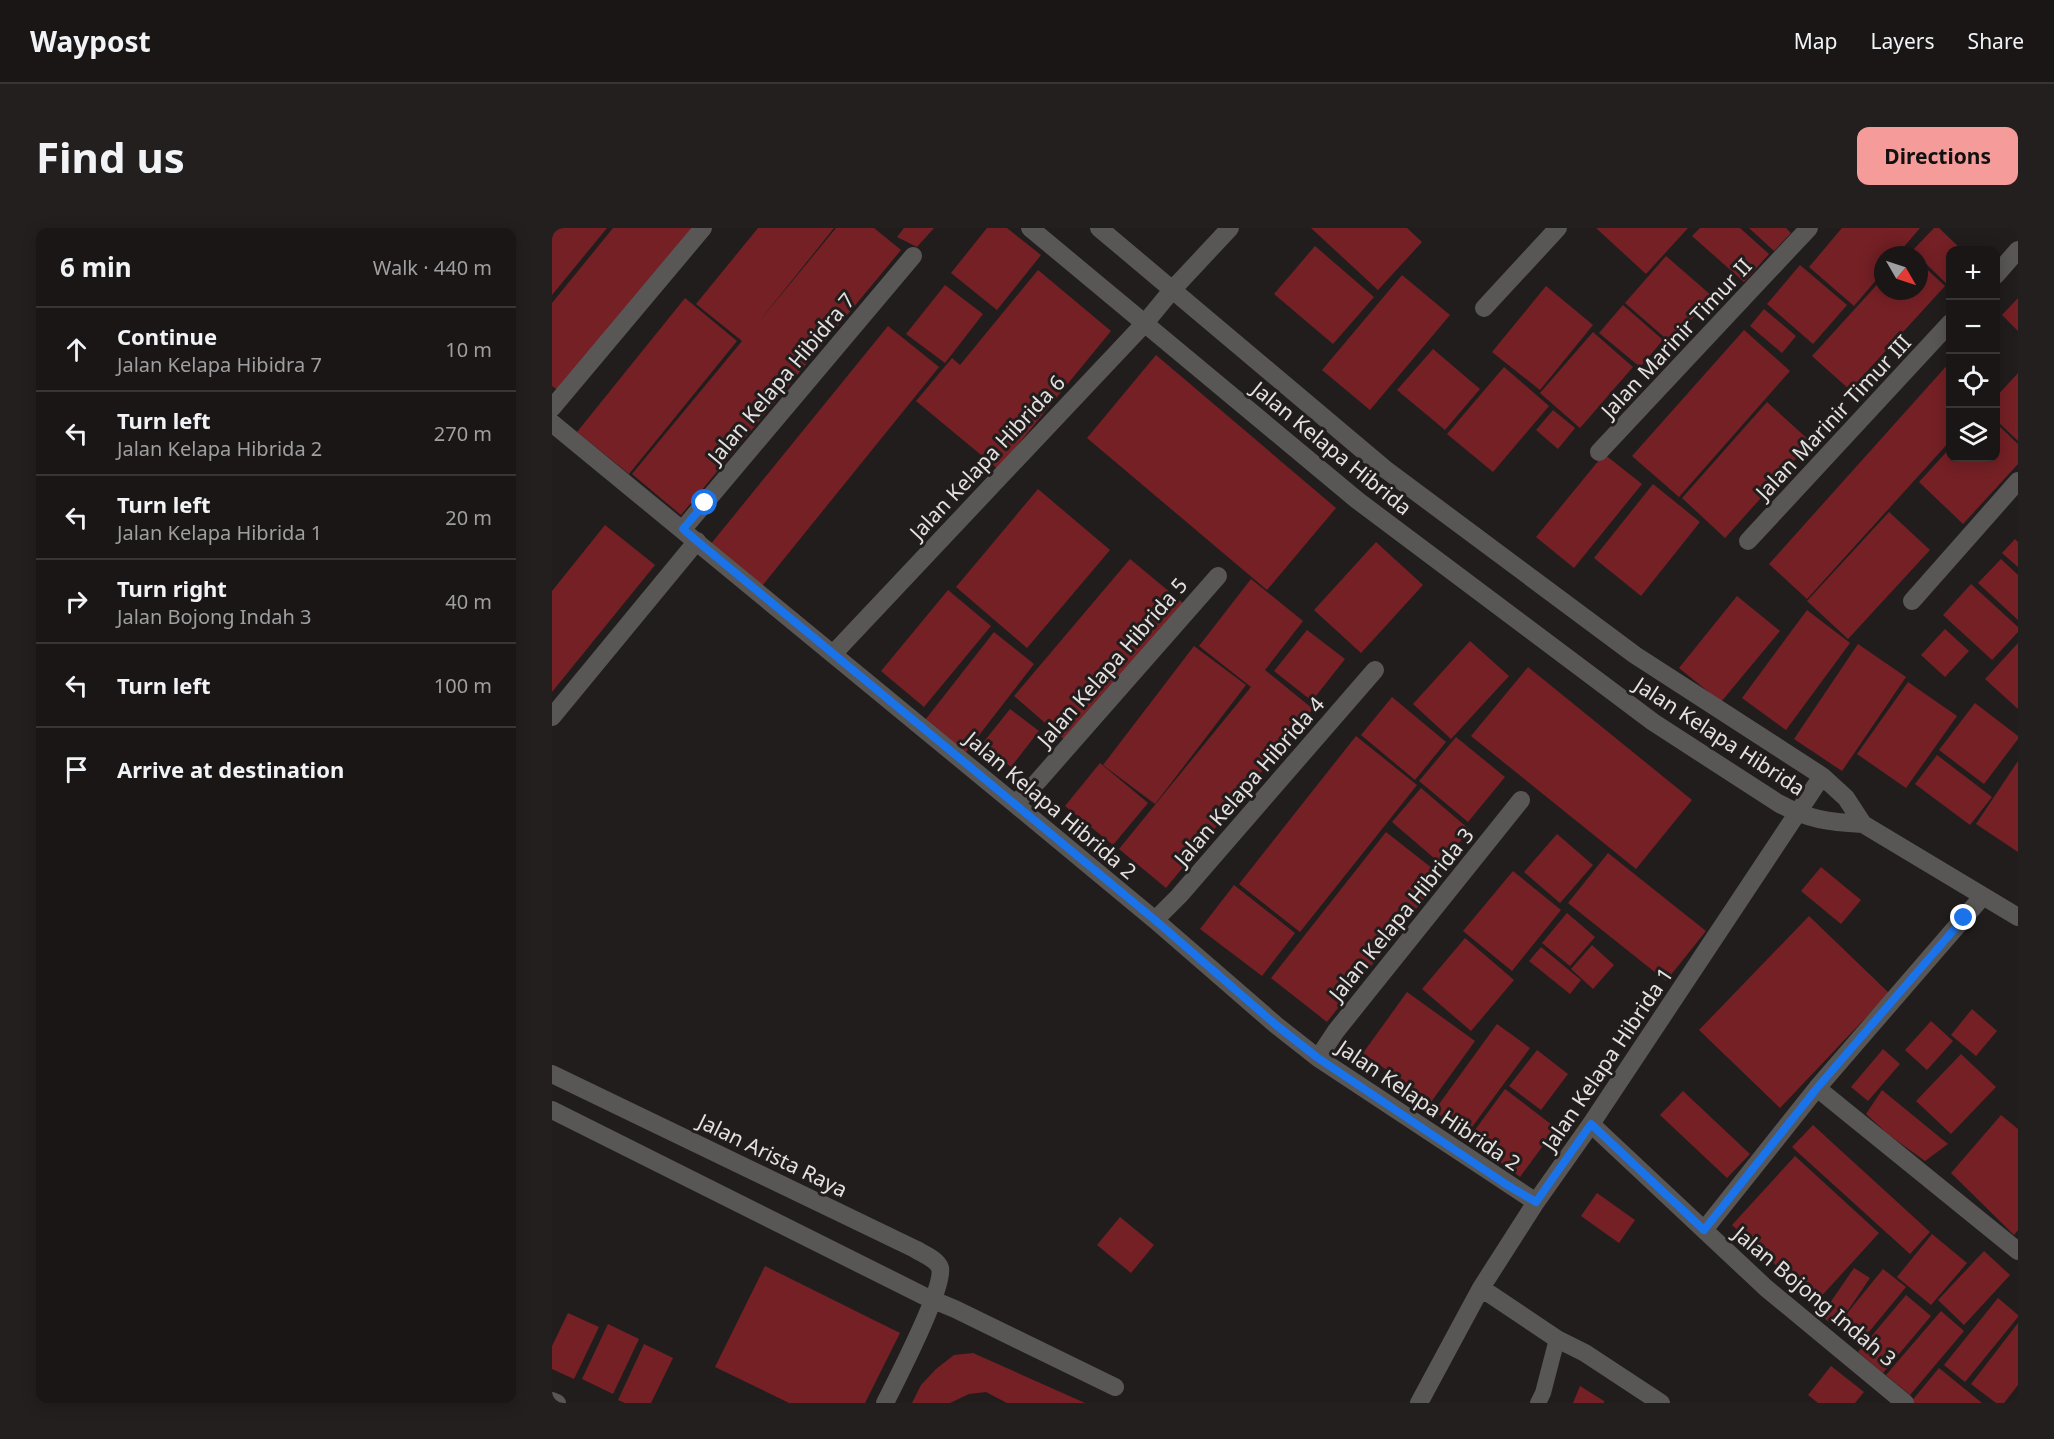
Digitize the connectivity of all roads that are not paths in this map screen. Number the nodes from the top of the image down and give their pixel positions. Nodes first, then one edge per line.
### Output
1 (703, 228) edge
2 (1030, 228) edge
3 (1099, 228) edge
4 (1230, 228) edge
5 (1558, 228) edge
6 (1809, 228) edge
7 (2018, 250) edge
8 (913, 256) dead end
9 (2000, 270) edge
10 (1173, 289) junction
11 (1484, 308) dead end
12 (1144, 323) junction
13 (1946, 327) edge
14 (552, 408) edge
15 (552, 423) edge
16 (1599, 452) dead end
17 (2018, 481) edge
18 (690, 535) junction
19 (1748, 541) dead end
20 (1218, 576) dead end
21 (1911, 601) dead end
22 (832, 654) junction
23 (1375, 670) dead end
24 (552, 717) edge
25 (1822, 776) junction
26 (1521, 800) dead end
27 (1015, 804) junction
28 (1798, 814) junction
29 (1863, 824) junction
30 (1983, 896) junction
31 (2018, 917) edge
32 (1155, 920) junction
33 (1318, 1058) junction
34 (552, 1074) edge
35 (1817, 1088) junction
36 (552, 1110) edge
37 (1591, 1124) junction
38 (1536, 1202) junction
39 (1704, 1230) junction
40 (2018, 1251) edge
41 (1481, 1288) junction
42 (933, 1300) junction
43 (1557, 1339) junction
44 (1115, 1387) dead end
45 (1884, 1396) edge
46 (552, 1401) edge
47 (557, 1403) edge
48 (885, 1403) edge
49 (1419, 1403) edge
50 (1538, 1403) edge
51 (1661, 1403) edge
52 (1905, 1403) edge

1 - 14 street
2 - 12 street, Jalan Kelapa Hibrida
3 - 10 street, Jalan Kelapa Hibrida
4 - 10 street, Jalan Kelapa Hibrida 6
5 - 11 street
6 - 16 street, Jalan Marinir Timur II
7 - 9 street
8 - 18 street, Jalan Kelapa Hibidra 7
10 - 12 street, Jalan Kelapa Hibrida 6
10 - 25 street, Jalan Kelapa Hibrida
12 - 22 street, Jalan Kelapa Hibrida 6
12 - 28 street, Jalan Kelapa Hibrida
13 - 19 street, Jalan Marinir Timur III
15 - 18 street, Jalan Kelapa Hibrida 2
17 - 21 street
18 - 22 street, Jalan Kelapa Hibrida 2
18 - 24 street, Jalan Kelapa Hibidra 7
20 - 27 street, Jalan Kelapa Hibrida 5
22 - 27 street, Jalan Kelapa Hibrida 2
23 - 32 street, Jalan Kelapa Hibrida 4
25 - 28 street, Jalan Kelapa Hibrida 1
25 - 29 street, Jalan Kelapa Hibrida
26 - 33 street, Jalan Kelapa Hibrida 3
27 - 32 street, Jalan Kelapa Hibrida 2
28 - 29 street, Jalan Kelapa Hibrida
28 - 37 street, Jalan Kelapa Hibrida 1
29 - 30 street
30 - 31 street
30 - 35 street
32 - 33 street, Jalan Kelapa Hibrida 2
33 - 38 street, Jalan Kelapa Hibrida 2
34 - 42 street, Jalan Arista Raya
35 - 39 street
35 - 40 street
36 - 42 street
37 - 38 street, Jalan Kelapa Hibrida 1
37 - 39 street, Jalan Bojong Indah 3
38 - 41 street, Jalan Kelapa Hibrida 1
39 - 45 street, Jalan Bojong Indah 3
41 - 43 street
41 - 49 street, Jalan Kelapa Hibrida 1
42 - 44 street
42 - 48 street, Jalan Arista Raya
43 - 50 lane
43 - 51 street
45 - 52 street, Jalan Bojong Indah 3
46 - 47 street

